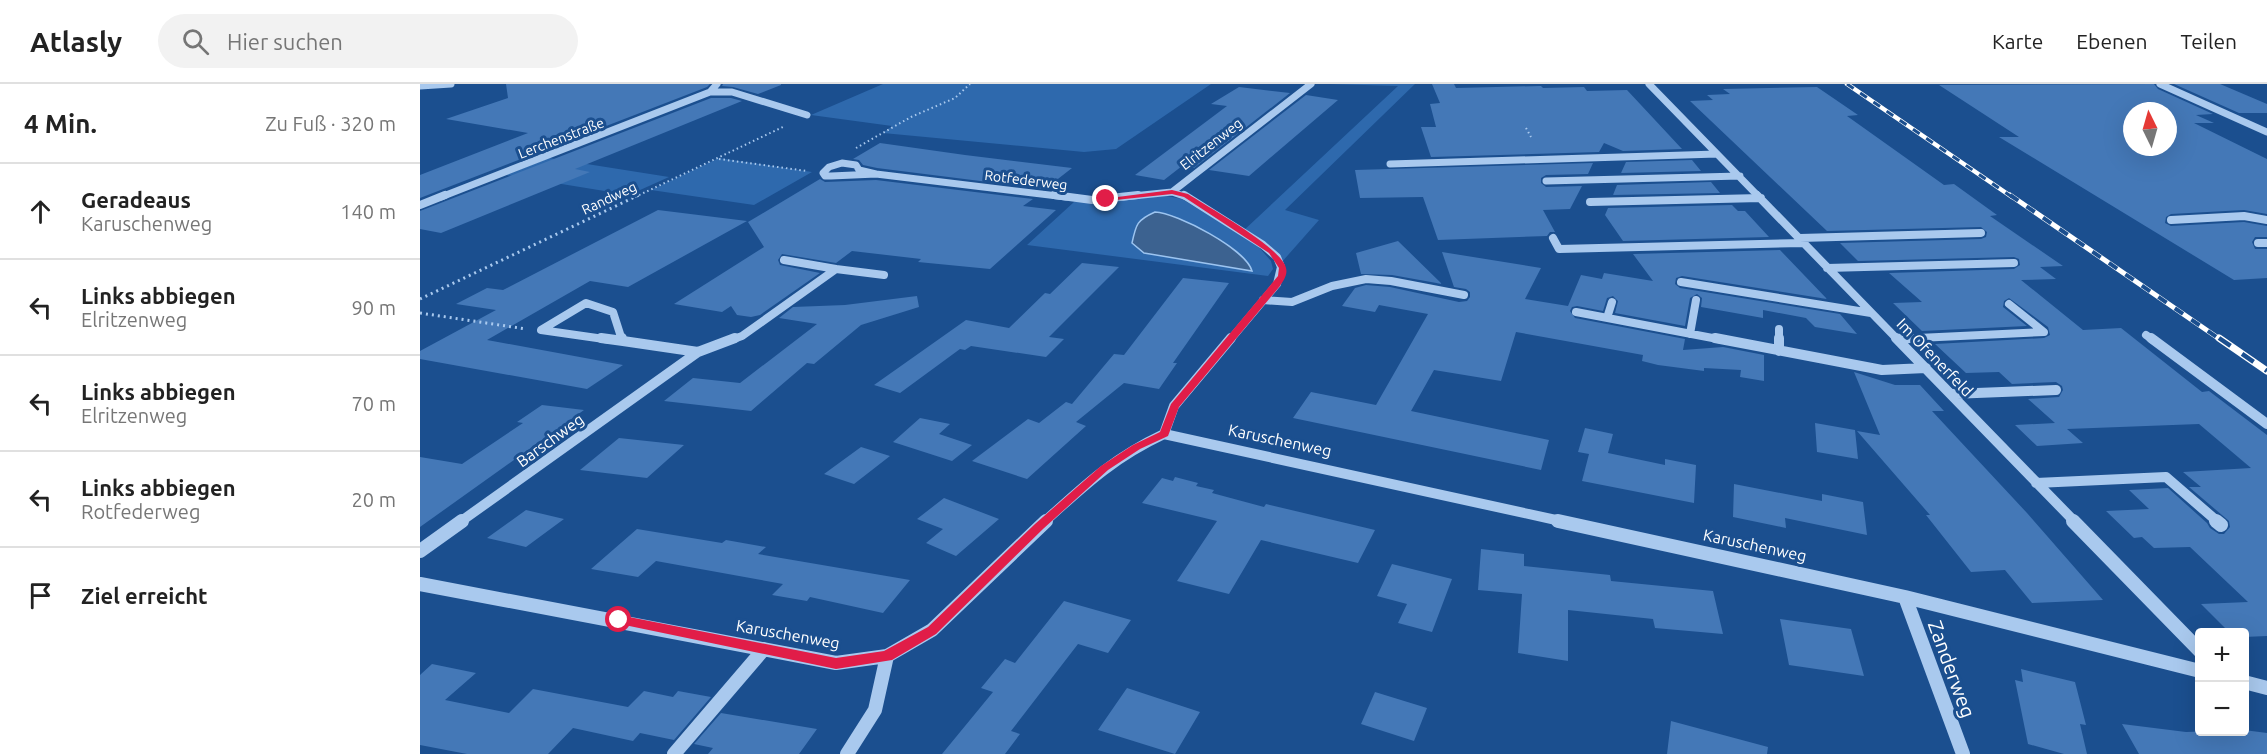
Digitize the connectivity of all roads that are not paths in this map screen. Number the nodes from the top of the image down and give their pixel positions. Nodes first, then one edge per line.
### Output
1 (452, 84) edge
2 (717, 84) edge
3 (1311, 84) edge
4 (1649, 84) edge
5 (2160, 84) edge
6 (420, 87) edge
7 (710, 93) junction
8 (807, 115) road end
9 (2267, 132) edge
10 (1718, 154) junction
11 (1390, 164) dead end
12 (876, 174) junction
13 (1740, 176) junction
14 (1546, 181) dead end
15 (1172, 192) junction
16 (1761, 198) junction
17 (1590, 202) dead end
18 (420, 205) edge
19 (2267, 219) edge
20 (2171, 220) dead end
21 (1981, 233) dead end
22 (1553, 238) dead end
23 (1802, 240) junction
24 (784, 260) dead end
25 (2014, 263) dead end
26 (1827, 268) junction
27 (836, 269) junction
28 (884, 276) dead end
29 (1681, 282) dead end
30 (1464, 295) dead end
31 (1263, 300) junction
32 (1696, 300) dead end
33 (1612, 302) dead end
34 (2009, 304) dead end
35 (1576, 312) dead end
36 (1872, 313) junction
37 (1607, 318) junction
38 (1779, 329) dead end
39 (1690, 334) junction
40 (2146, 335) dead end
41 (1897, 339) junction
42 (623, 342) junction
43 (1779, 351) junction
44 (698, 352) junction
45 (1926, 368) junction
46 (2056, 390) dead end
47 (1952, 394) junction
48 (2267, 424) edge
49 (1164, 434) junction
50 (2036, 483) junction
51 (2222, 525) dead end
52 (420, 552) edge
53 (420, 584) edge
54 (1905, 597) junction
55 (2195, 647) edge
56 (764, 649) junction
57 (887, 656) junction
58 (2195, 669) edge
59 (2249, 683) edge
60 (2267, 688) edge
61 (674, 754) edge
62 (847, 754) edge
63 (1963, 754) edge

1 - 6 street
2 - 7 street
3 - 15 street, Elritzenweg
4 - 10 street, Im Ofenerfeld
5 - 9 street
7 - 8 street, Lerchenstraße
7 - 18 street, Lerchenstraße
10 - 11 street
10 - 13 street, Im Ofenerfeld
12 - 12 street, Rotfederweg
12 - 15 street, Rotfederweg
13 - 14 street
13 - 16 street, Im Ofenerfeld
15 - 31 street, Elritzenweg
16 - 17 street
16 - 23 street, Im Ofenerfeld
19 - 20 street
21 - 23 street
22 - 23 street
23 - 26 street, Im Ofenerfeld
24 - 27 street
25 - 26 street
26 - 36 street, Im Ofenerfeld
27 - 28 street
27 - 44 street, Barschweg
29 - 36 street
30 - 31 street
31 - 49 street, Elritzenweg
32 - 39 street
33 - 37 street
34 - 41 street
35 - 37 street
36 - 41 street, Im Ofenerfeld
37 - 39 street
38 - 43 street
39 - 43 street
40 - 48 street
41 - 45 street, Im Ofenerfeld
42 - 42 street, Barschweg
42 - 44 street, Barschweg
43 - 45 street
44 - 52 street, Barschweg
45 - 47 street, Im Ofenerfeld
46 - 47 street
47 - 50 street, Im Ofenerfeld
49 - 54 street, Karuschenweg
49 - 57 street, Karuschenweg
50 - 51 street
50 - 55 street, Im Ofenerfeld
53 - 56 street, Karuschenweg
54 - 58 street, Karuschenweg
54 - 63 street, Zanderweg
56 - 57 street, Karuschenweg
56 - 61 street
57 - 62 street
59 - 60 street

